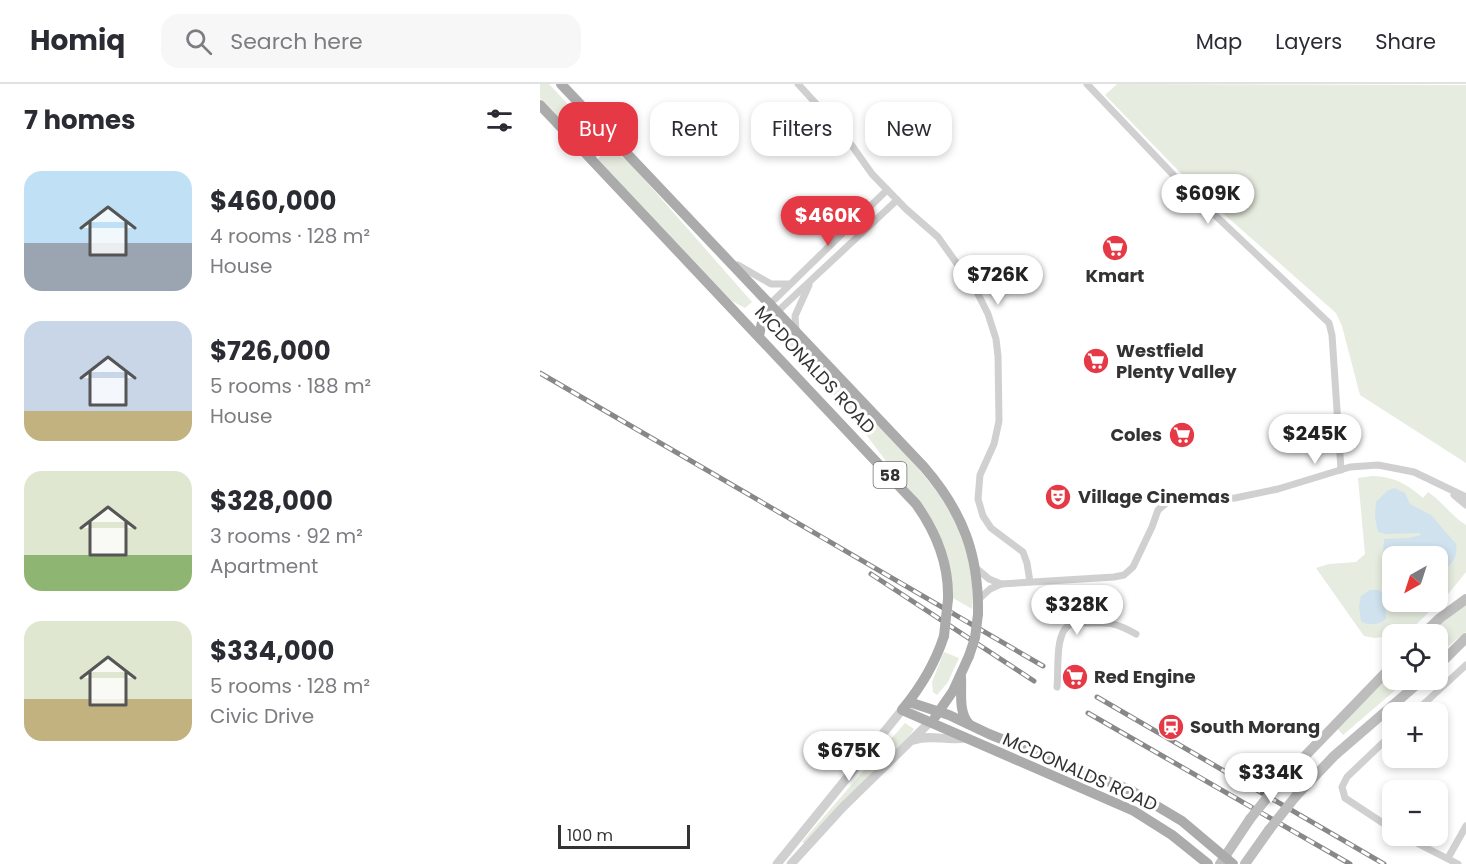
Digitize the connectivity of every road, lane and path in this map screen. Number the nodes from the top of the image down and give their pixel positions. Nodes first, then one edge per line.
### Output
1 (561, 84) edge
2 (798, 84) edge
3 (1087, 84) edge
4 (578, 102) edge
5 (540, 105) edge
6 (558, 124) edge
7 (589, 156) edge
8 (630, 156) edge
9 (887, 190) junction
10 (897, 200) junction
11 (725, 257) junction
12 (812, 280) junction
13 (788, 284) junction
14 (774, 308) junction
15 (797, 334) junction
16 (759, 336) junction
17 (1341, 470) junction
18 (1446, 489) junction
19 (1466, 497) edge
20 (1466, 505) edge
21 (976, 568) junction
22 (1030, 582) junction
23 (1001, 584) junction
24 (979, 599) junction
25 (1466, 599) edge
26 (1434, 624) edge
27 (1136, 634) dead end
28 (1466, 638) edge
29 (1448, 656) edge
30 (1466, 665) edge
31 (961, 674) junction
32 (1382, 676) edge
33 (1057, 687) dead end
34 (1410, 690) edge
35 (1426, 702) edge
36 (906, 706) junction
37 (939, 712) junction
38 (931, 721) junction
39 (969, 724) junction
40 (964, 738) junction
41 (912, 741) junction
42 (1382, 744) edge
43 (1382, 822) edge
44 (1466, 826) edge
45 (1423, 846) edge
46 (1448, 858) junction
47 (1226, 861) edge
48 (777, 864) edge
49 (791, 864) edge
50 (1208, 864) edge
51 (1245, 864) edge
52 (1458, 864) edge

1 - 4 main road, MCDONALDS ROAD / 58
2 - 9 street
3 - 17 street
5 - 6 main road, MCDONALDS ROAD / 58
7 - 16 main road, MCDONALDS ROAD / 58
8 - 11 main road, MCDONALDS ROAD / 58
9 - 10 street
9 - 13 street
10 - 12 street
10 - 22 street
11 - 13 street
11 - 14 main road, MCDONALDS ROAD / 58
12 - 14 street
12 - 15 street
13 - 14 street
14 - 15 main road, MCDONALDS ROAD / 58
14 - 16 main road
15 - 21 main road, MCDONALDS ROAD / 58
16 - 36 main road, MCDONALDS ROAD / 58, bridge
17 - 18 street
17 - 22 street
18 - 19 street
18 - 20 street
21 - 23 street
21 - 24 main road, MCDONALDS ROAD / 58
22 - 23 street
23 - 24 street
24 - 31 main road, MCDONALDS ROAD / 58, bridge
25 - 26 main road
27 - 33 street
28 - 29 main road
30 - 35 street
31 - 37 main road, MCDONALDS ROAD / 58
31 - 39 main road, MCDONALDS ROAD / 58
32 - 47 main road, bridge
34 - 51 main road, bridge
36 - 37 main road, MCDONALDS ROAD
36 - 38 main road, MCDONALDS ROAD
36 - 48 street
37 - 38 main road, MCDONALDS ROAD / 58
37 - 39 main road, MCDONALDS ROAD
38 - 40 main road, MCDONALDS ROAD
38 - 41 street
39 - 47 main road, MCDONALDS ROAD
40 - 41 street
40 - 50 main road, MCDONALDS ROAD
41 - 49 street
42 - 43 street
44 - 46 street
45 - 46 street
46 - 52 street

